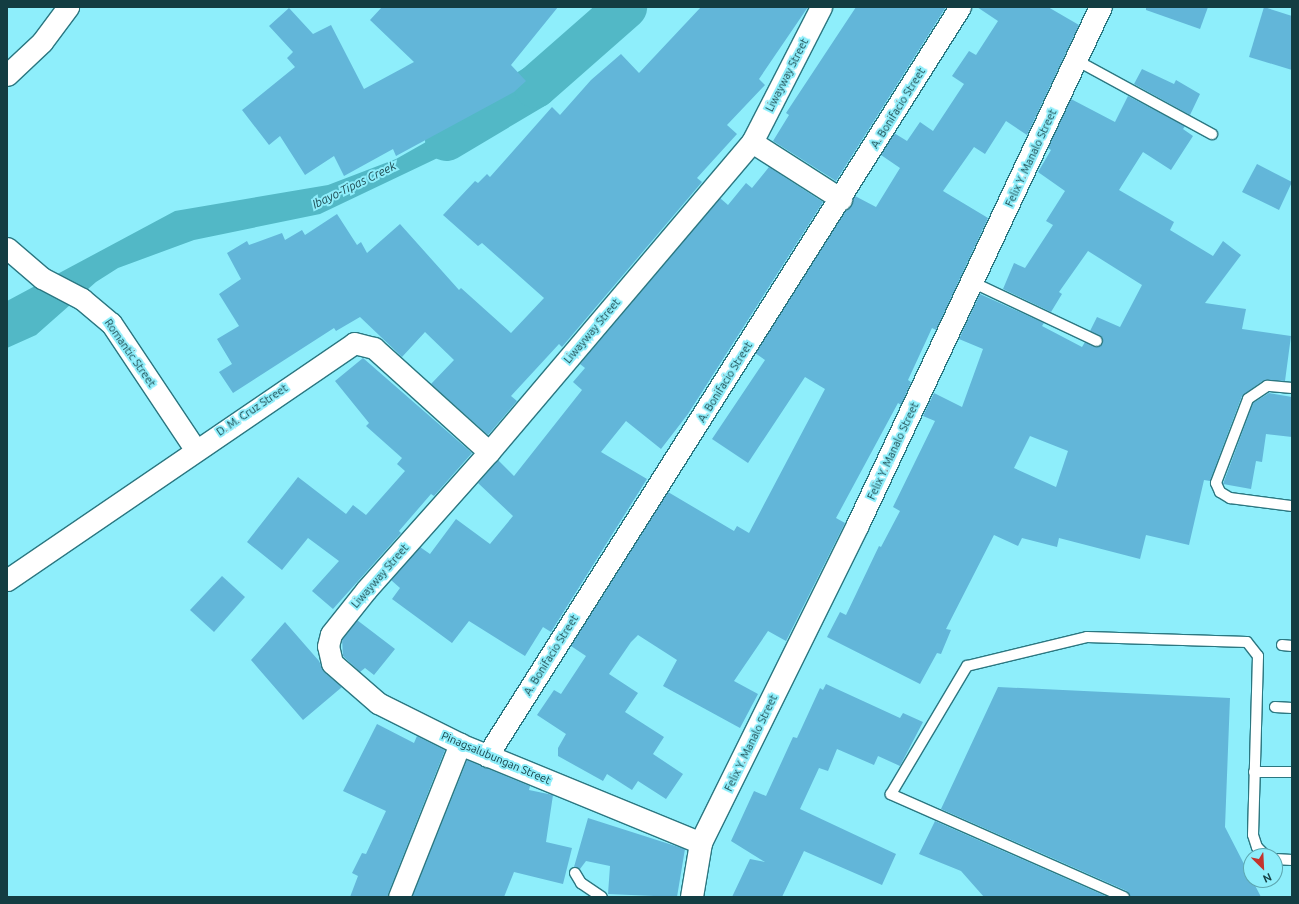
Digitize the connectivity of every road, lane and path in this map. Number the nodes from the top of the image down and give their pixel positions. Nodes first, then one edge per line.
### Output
1 (68, 7) edge
2 (821, 7) edge
3 (960, 7) edge
4 (1101, 7) edge
5 (1076, 60) junction
6 (7, 75) edge
7 (1212, 134) dead end
8 (752, 142) junction
9 (841, 199) junction
10 (7, 248) edge
11 (972, 282) junction
12 (1097, 341) dead end
13 (1292, 388) edge
14 (195, 449) junction
15 (489, 452) junction
16 (1292, 506) edge
17 (7, 580) edge
18 (331, 634) joint
19 (1275, 707) dead end
20 (1292, 708) edge
21 (460, 744) junction
22 (487, 756) junction
23 (1254, 772) junction
24 (1292, 772) edge
25 (701, 843) junction
26 (1258, 848) edge
27 (575, 873) dead end
28 (399, 897) edge
29 (602, 897) edge
30 (692, 897) edge
31 (1124, 897) edge

1 - 6 street
2 - 8 street, Liwayway Street
3 - 9 street, A. Bonifacio Street
4 - 5 main road, Felix Y. Manalo Street
5 - 7 lane
5 - 11 main road, Felix Y. Manalo Street
8 - 9 street
8 - 15 street, Liwayway Street
9 - 22 street, A. Bonifacio Street
10 - 14 street, Romantic Street
11 - 12 lane
11 - 25 main road, Felix Y. Manalo Street
13 - 16 lane
14 - 15 street, D. M. Cruz Street
14 - 17 street, D. M. Cruz Street
15 - 18 street, Liwayway Street
18 - 21 street, Pinagsalubungan Street
19 - 20 lane
21 - 22 street, Pinagsalubungan Street
21 - 28 street
22 - 25 street, Pinagsalubungan Street
23 - 24 lane
23 - 26 lane
23 - 31 lane
25 - 30 main road, Felix Y. Manalo Street
27 - 29 lane

